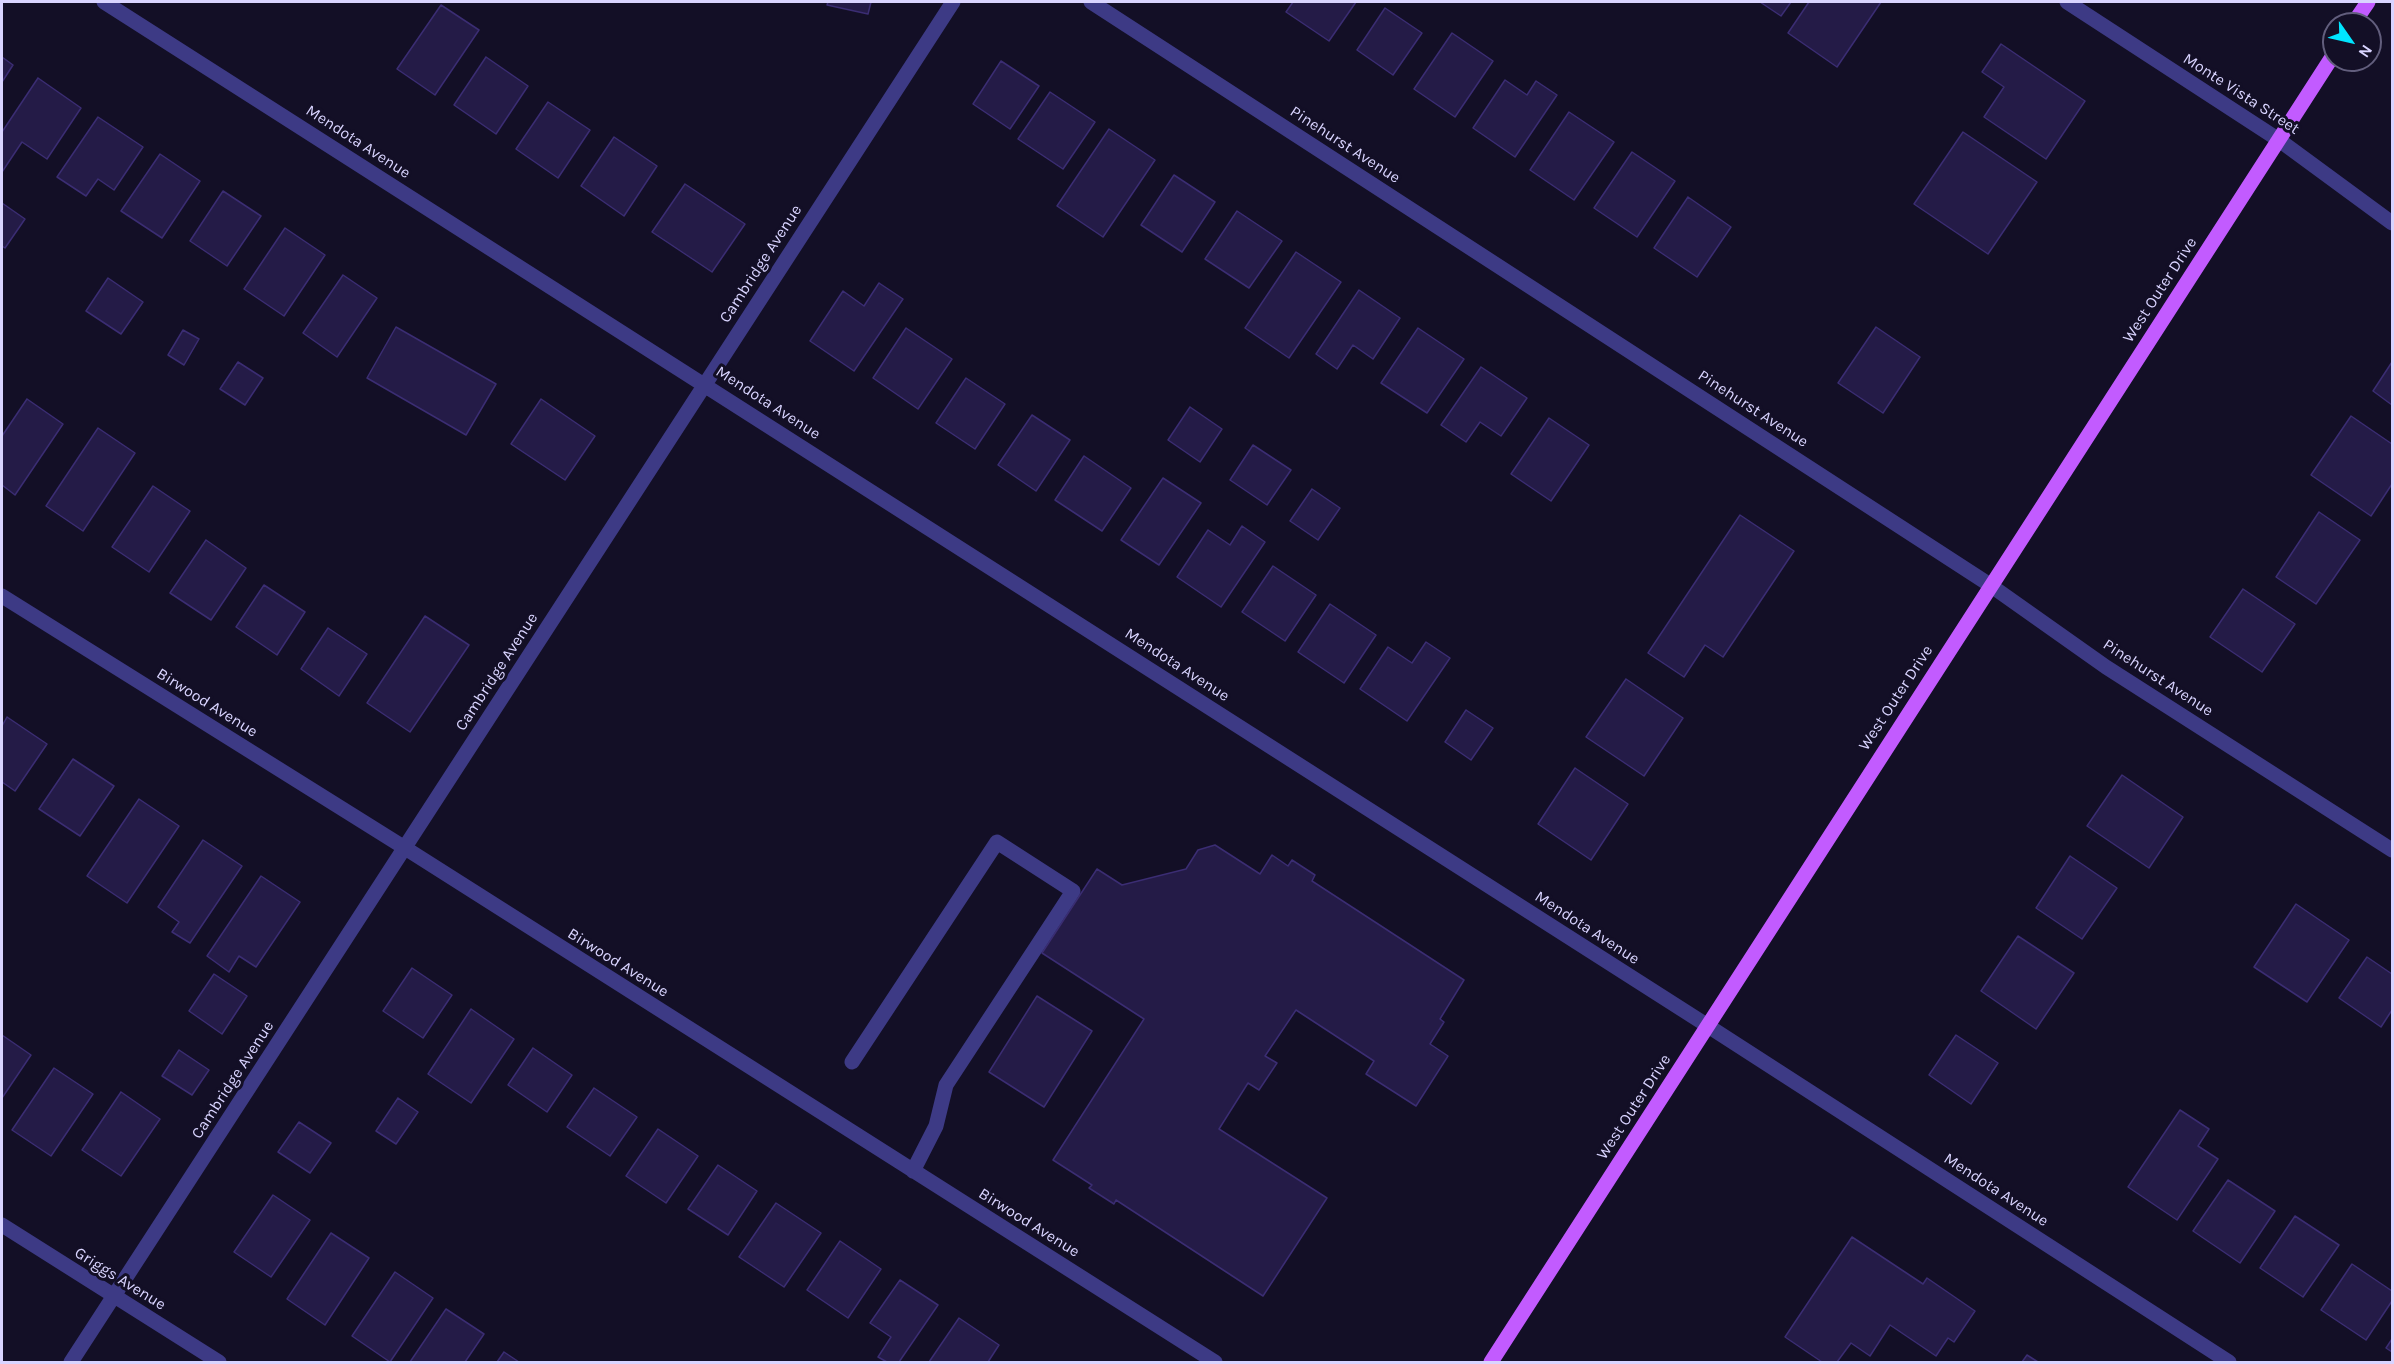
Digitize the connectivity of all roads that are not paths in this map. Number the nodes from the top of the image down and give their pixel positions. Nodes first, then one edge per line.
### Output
1 (104, 2) edge
2 (953, 2) edge
3 (1091, 2) edge
4 (2067, 2) edge
5 (2322, 72) edge
6 (2279, 140) junction
7 (2392, 223) edge
8 (705, 384) junction
9 (1990, 585) junction
10 (2, 596) edge
11 (405, 848) junction
12 (2392, 850) edge
13 (1708, 1026) junction
14 (852, 1062) dead end
15 (913, 1171) junction
16 (2, 1226) edge
17 (114, 1297) junction
18 (71, 1362) edge
19 (219, 1362) edge
20 (1215, 1362) edge
21 (1491, 1362) edge
22 (2229, 1362) edge

1 - 8 street, Mendota Avenue
2 - 8 street, Cambridge Avenue
3 - 9 street, Pinehurst Avenue
4 - 6 street, Monte Vista Street
5 - 6 main road, West Outer Drive
6 - 7 street, Monte Vista Street
6 - 9 main road, West Outer Drive
8 - 11 street, Cambridge Avenue
8 - 13 street, Mendota Avenue
9 - 12 street, Pinehurst Avenue
9 - 13 main road, West Outer Drive
10 - 11 street, Birwood Avenue
11 - 15 street, Birwood Avenue
11 - 17 street, Cambridge Avenue
13 - 21 main road, West Outer Drive
13 - 22 street, Mendota Avenue
14 - 15 street
15 - 20 street, Birwood Avenue
16 - 17 street, Griggs Avenue
17 - 18 street, Cambridge Avenue
17 - 19 street, Griggs Avenue

